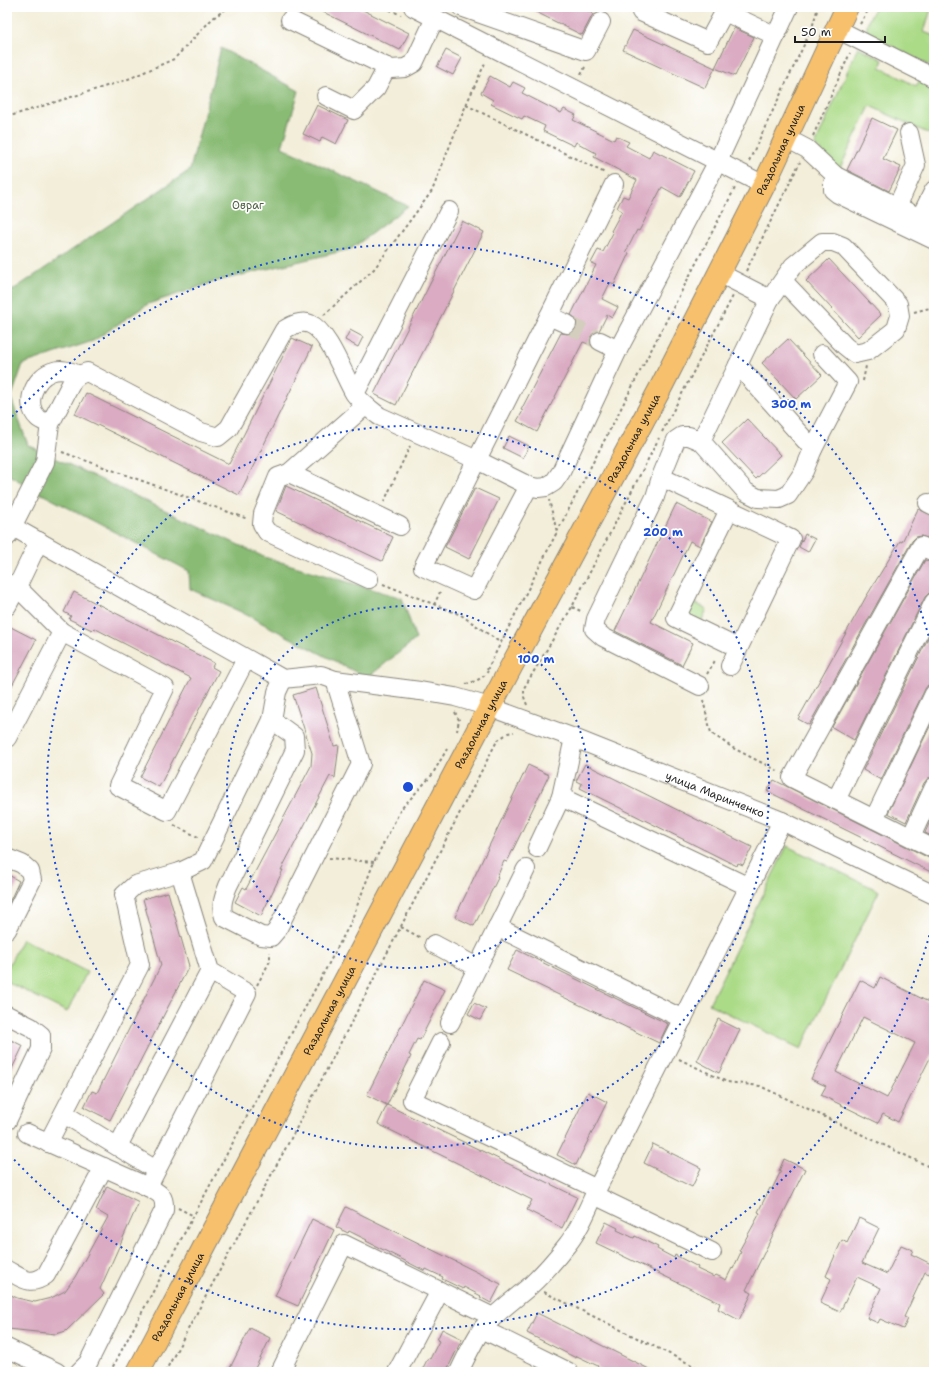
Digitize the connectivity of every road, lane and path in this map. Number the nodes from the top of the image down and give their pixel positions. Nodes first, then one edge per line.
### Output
1 (229, 7) edge
2 (413, 7) edge
3 (452, 7) edge
4 (461, 7) edge
5 (790, 7) edge
6 (818, 7) edge
7 (847, 7) edge
8 (870, 7) edge
9 (726, 10) edge
10 (641, 12) dead end
11 (290, 20) dead end
12 (440, 21) junction
13 (601, 22) dead end
14 (846, 33) junction
15 (776, 36) junction
16 (492, 48) junction
17 (586, 51) junction
18 (386, 67) junction
19 (934, 78) edge
20 (575, 89) junction
21 (326, 96) dead end
22 (466, 105) junction
23 (7, 117) edge
24 (909, 133) dead end
25 (786, 138) junction
26 (807, 148) junction
27 (718, 161) junction
28 (742, 174) junction
29 (836, 176) junction
30 (614, 184) joint
31 (764, 185) junction
32 (934, 190) edge
33 (898, 207) junction
34 (449, 211) dead end
35 (923, 225) edge
36 (934, 240) edge
37 (719, 273) junction
38 (783, 281) junction
39 (740, 283) junction
40 (770, 299) junction
41 (934, 307) edge
42 (549, 316) junction
43 (900, 316) junction
44 (310, 324) junction
45 (567, 324) tunnel mouth
46 (600, 341) tunnel mouth
47 (618, 350) junction
48 (822, 354) dead end
49 (738, 365) junction
50 (79, 374) junction
51 (360, 400) junction
52 (50, 424) junction
53 (416, 432) junction
54 (700, 442) junction
55 (47, 447) junction
56 (813, 449) junction
57 (477, 460) junction
58 (289, 473) junction
59 (661, 477) junction
60 (538, 487) junction
61 (729, 510) junction
62 (377, 515) junction
63 (262, 524) junction
64 (400, 526) dead end
65 (10, 532) edge
66 (557, 532) junction
67 (39, 542) junction
68 (934, 552) edge
69 (369, 579) joint
70 (12, 585) edge
71 (934, 602) edge
72 (7, 606) edge
73 (62, 632) junction
74 (501, 643) junction
75 (738, 648) junction
76 (246, 659) junction
77 (712, 666) dead end
78 (730, 666) dead end
79 (487, 670) dead end
80 (283, 679) junction
81 (335, 680) junction
82 (700, 686) junction
83 (524, 688) dead end
84 (934, 694) edge
85 (490, 707) junction
86 (272, 720) junction
87 (7, 738) edge
88 (574, 738) junction
89 (450, 744) dead end
90 (493, 749) dead end
91 (792, 778) junction
92 (934, 787) edge
93 (561, 797) junction
94 (836, 800) junction
95 (167, 811) junction
96 (874, 819) junction
97 (782, 821) junction
98 (911, 837) junction
99 (211, 844) junction
100 (537, 848) dead end
101 (934, 849) edge
102 (314, 857) junction
103 (7, 858) edge
104 (374, 862) junction
105 (526, 869) dead end
106 (180, 872) junction
107 (749, 887) junction
108 (932, 889) edge
109 (401, 927) junction
110 (497, 927) junction
111 (7, 930) edge
112 (271, 937) junction
113 (434, 944) joint
114 (477, 967) junction
115 (210, 971) junction
116 (247, 993) junction
117 (7, 1015) edge
118 (683, 1019) junction
119 (450, 1024) dead end
120 (441, 1042) dead end
121 (666, 1053) junction
122 (64, 1114) junction
123 (7, 1121) edge
124 (27, 1133) dead end
125 (48, 1143) junction
126 (118, 1146) junction
127 (104, 1167) junction
128 (156, 1170) junction
129 (934, 1170) edge
130 (148, 1187) junction
131 (595, 1192) junction
132 (712, 1252) dead end
133 (7, 1270) edge
134 (531, 1285) junction
135 (440, 1291) junction
136 (488, 1323) junction
137 (7, 1348) edge
138 (57, 1372) edge
139 (79, 1372) edge
140 (110, 1372) edge
141 (138, 1372) edge
142 (165, 1372) edge
143 (280, 1372) edge
144 (397, 1372) edge
145 (459, 1372) edge
146 (568, 1372) edge
147 (706, 1372) edge

1 - 23 path
2 - 12 street
3 - 12 street
4 - 17 street
5 - 15 street
6 - 28 path
7 - 14 main road, Раздольная улица
8 - 14 path
9 - 10 street
9 - 15 street
11 - 18 street
12 - 16 street
12 - 18 street
13 - 17 street
14 - 19 street
14 - 25 main road, Раздольная улица
14 - 26 path
15 - 27 street
16 - 20 street
16 - 22 path
17 - 20 path
18 - 21 street
20 - 27 street
22 - 30 path
22 - 44 path
24 - 33 street
25 - 26 street
25 - 31 main road, Раздольная улица
26 - 29 street
26 - 39 path
27 - 28 street
27 - 47 street
28 - 31 street
28 - 66 path
29 - 33 street
29 - 35 street
30 - 42 street
31 - 37 main road, Раздольная улица
32 - 35 street
33 - 35 street
34 - 51 street
35 - 36 street
37 - 39 street
37 - 85 main road, Раздольная улица
38 - 40 street
38 - 43 street
38 - 43 street
39 - 40 street
39 - 83 path
40 - 49 street
41 - 43 path
42 - 45 street
42 - 57 street
44 - 50 street
44 - 51 street
46 - 47 street
47 - 60 street
48 - 56 street
49 - 54 street
49 - 56 street
50 - 52 street
50 - 52 street
51 - 53 street
51 - 58 street
52 - 55 street
53 - 57 street
53 - 62 path
54 - 56 street
54 - 59 street
55 - 63 path
55 - 65 street
57 - 60 street
57 - 60 street
58 - 62 street
58 - 63 street
59 - 61 street
59 - 82 street
60 - 66 path
61 - 75 street
61 - 75 street
62 - 64 street
63 - 69 street
65 - 67 street
66 - 74 path
67 - 70 street
67 - 76 street
68 - 91 street
69 - 74 path
70 - 72 street
70 - 73 street
71 - 94 street
73 - 87 street
73 - 95 street
74 - 79 path
75 - 78 street
76 - 80 street
76 - 95 street
77 - 82 path
80 - 81 street, улица Маринченко
80 - 86 street
81 - 85 street, улица Маринченко
81 - 102 street
82 - 91 path
84 - 96 street
85 - 88 street, улица Маринченко
85 - 141 main road, Раздольная улица
86 - 99 street
86 - 112 street
88 - 93 street
88 - 97 street, улица Маринченко
89 - 104 path
90 - 109 path
91 - 94 street
92 - 98 street
93 - 100 street
93 - 107 street
94 - 96 street
95 - 99 path
96 - 98 street
97 - 107 street
97 - 108 street, улица Маринченко
98 - 101 street
99 - 106 street
102 - 104 path
102 - 112 street
103 - 111 street
104 - 140 path
105 - 110 street
106 - 115 street
106 - 122 street
107 - 118 street
109 - 113 path
109 - 142 path
110 - 114 street
110 - 118 street
112 - 116 path
113 - 114 street
114 - 119 street
115 - 116 street
115 - 126 street
116 - 128 street
117 - 123 street
118 - 121 street
120 - 131 street
121 - 129 path
121 - 131 street
122 - 125 street
122 - 126 street
124 - 125 street
125 - 127 street
126 - 128 street
127 - 130 street
127 - 133 street
128 - 130 street
130 - 139 street
131 - 132 street
131 - 134 street
134 - 136 street
134 - 147 path
135 - 136 street
135 - 143 street
135 - 144 street
136 - 145 street
136 - 146 street
137 - 138 street

